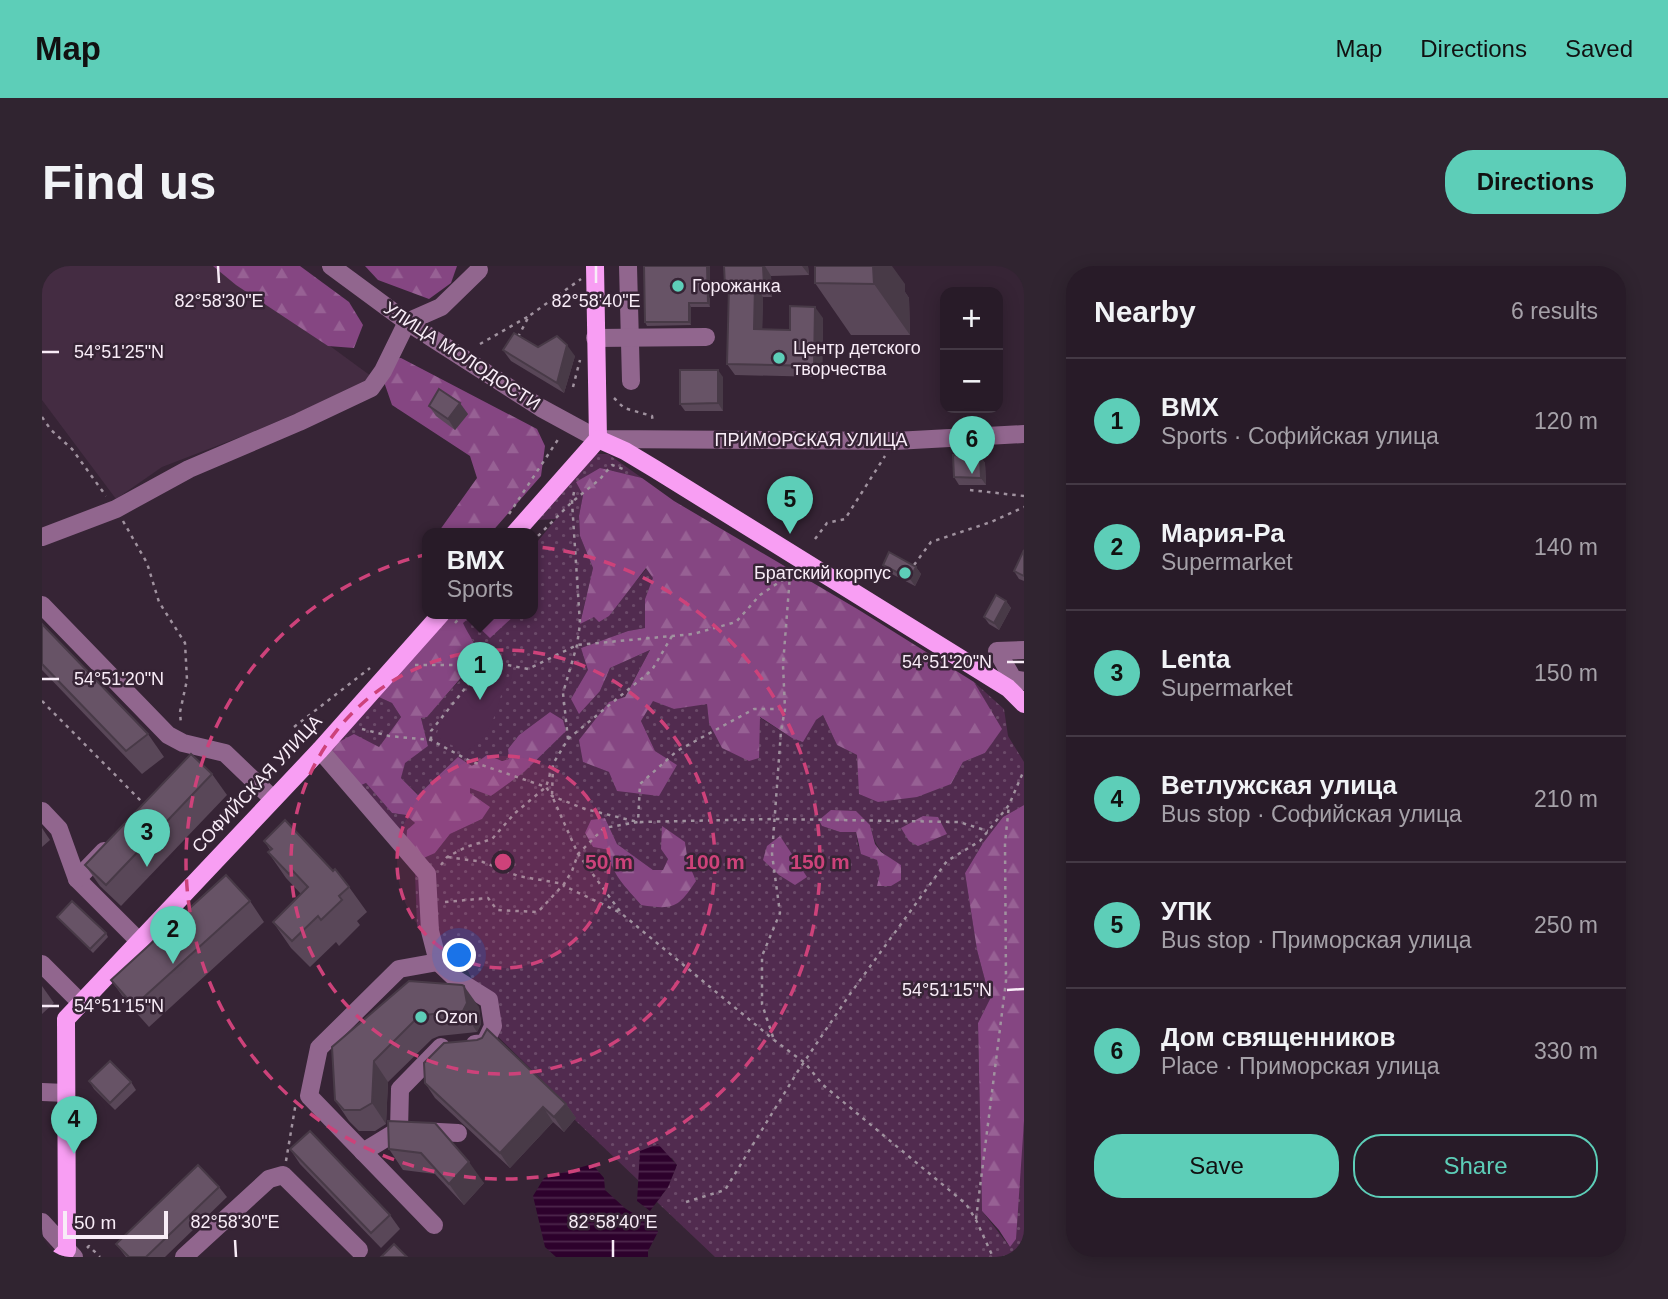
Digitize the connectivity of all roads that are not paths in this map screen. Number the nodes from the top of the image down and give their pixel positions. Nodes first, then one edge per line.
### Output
1 (331, 266) edge
2 (628, 266) edge
3 (479, 270) dead end
4 (589, 271) edge
5 (407, 322) junction
6 (706, 337) dead end
7 (595, 338) junction
8 (628, 338) junction
9 (631, 381) dead end
10 (1024, 434) edge
11 (598, 439) junction
12 (509, 528) edge
13 (42, 537) edge
14 (42, 605) edge
15 (437, 619) edge
16 (1024, 650) edge
17 (1019, 687) edge
18 (1024, 704) edge
19 (201, 747) junction
20 (320, 750) junction
21 (183, 767) edge
22 (273, 799) junction
23 (42, 811) edge
24 (120, 834) edge
25 (77, 879) junction
26 (138, 940) junction
27 (438, 962) junction
28 (42, 964) edge
29 (81, 1003) junction
30 (42, 1092) edge
31 (66, 1093) junction
32 (399, 1130) junction
33 (458, 1133) dead end
34 (363, 1152) junction
35 (42, 1222) edge
36 (434, 1225) dead end
37 (358, 1250) edge
38 (67, 1255) edge
39 (184, 1257) edge

1 - 5 street, УЛИЦА МОЛОДОСТИ
2 - 8 street
3 - 5 street
4 - 7 main road
5 - 11 street, УЛИЦА МОЛОДОСТИ
5 - 13 street
6 - 8 street
7 - 8 street
7 - 11 main road
8 - 9 street
10 - 11 street, ПРИМОРСКАЯ УЛИЦА
11 - 12 main road
11 - 17 main road
14 - 19 street
15 - 20 main road, СОФИЙСКАЯ УЛИЦА
16 - 17 street
17 - 18 main road
19 - 21 street
19 - 22 street
20 - 22 main road, СОФИЙСКАЯ УЛИЦА
20 - 27 street
22 - 26 main road, СОФИЙСКАЯ УЛИЦА
23 - 25 street
24 - 25 street
25 - 26 street
26 - 29 main road, СОФИЙСКАЯ УЛИЦА
27 - 32 street
27 - 34 street
28 - 29 street
29 - 31 main road, СОФИЙСКАЯ УЛИЦА
30 - 31 street
31 - 38 main road, СОФИЙСКАЯ УЛИЦА
32 - 33 street
32 - 34 street
34 - 36 street
35 - 38 street
37 - 39 street

